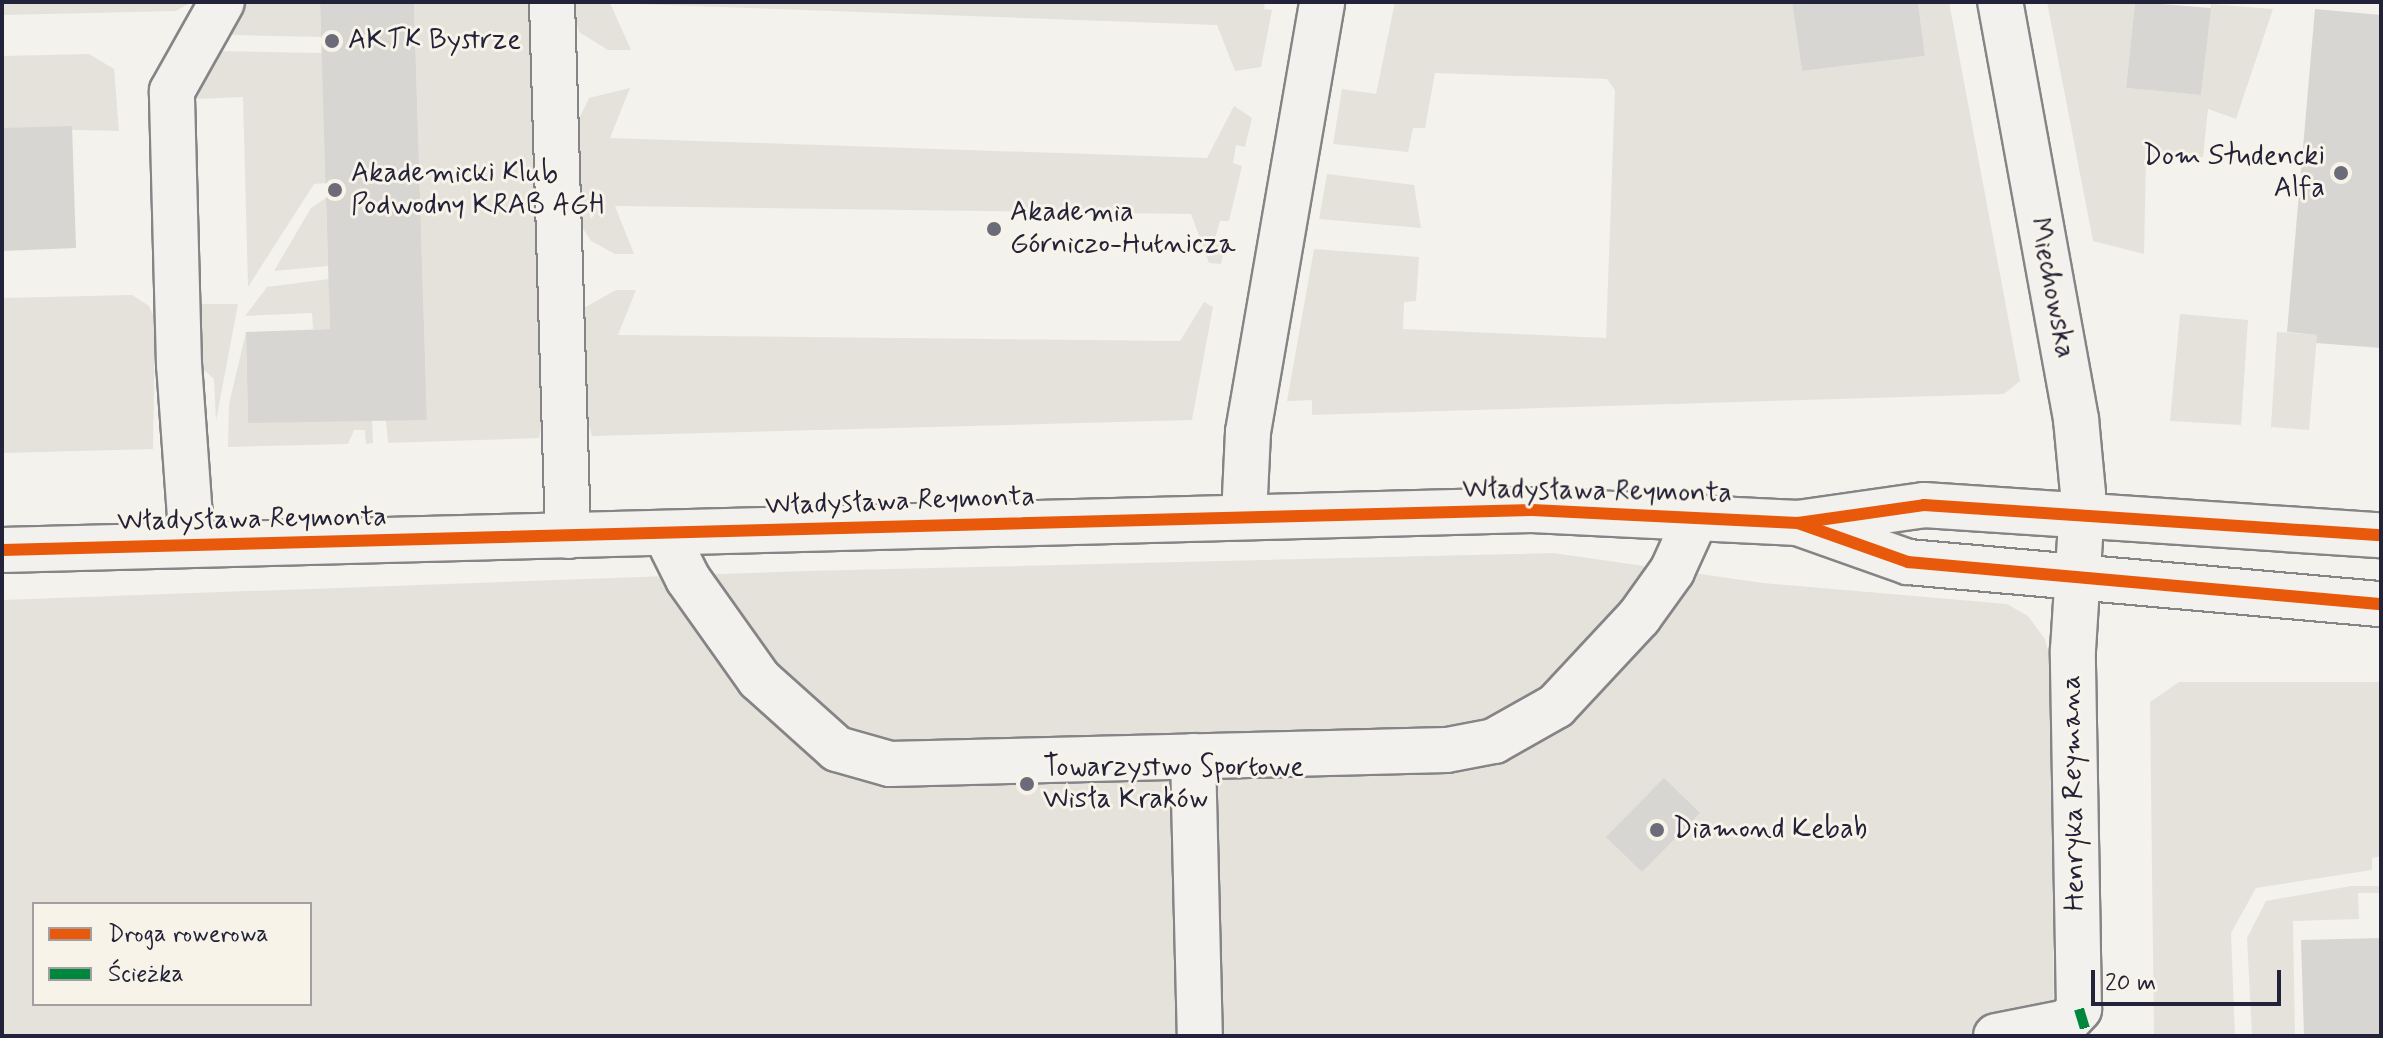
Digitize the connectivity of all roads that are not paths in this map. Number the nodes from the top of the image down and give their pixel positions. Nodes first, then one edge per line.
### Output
1 (222, 2) edge
2 (552, 2) edge
3 (1322, 2) edge
4 (2000, 2) edge
5 (1697, 516) junction
6 (2083, 516) junction
7 (1244, 517) junction
8 (1798, 523) junction
9 (665, 533) junction
10 (2381, 535) edge
11 (568, 536) junction
12 (192, 545) junction
13 (2, 550) edge
14 (2078, 577) junction
15 (2381, 604) edge
16 (1193, 756) junction
17 (1200, 1036) edge
18 (1996, 1036) edge

1 - 12 street
2 - 11 street
3 - 7 street
4 - 6 street, Miechowska
5 - 7 street, Władysława Reymonta
5 - 8 street, Władysława Reymonta
5 - 16 street
6 - 8 street, Władysława Reymonta
6 - 10 street, Władysława Reymonta
6 - 14 street, Miechowska
7 - 9 street, Władysława Reymonta
8 - 14 street, Władysława Reymonta
9 - 11 street, Władysława Reymonta
9 - 16 street
11 - 12 street, Władysława Reymonta
12 - 13 street, Władysława Reymonta
14 - 15 street, Władysława Reymonta
14 - 18 street, Henryka Reymana
16 - 17 street

